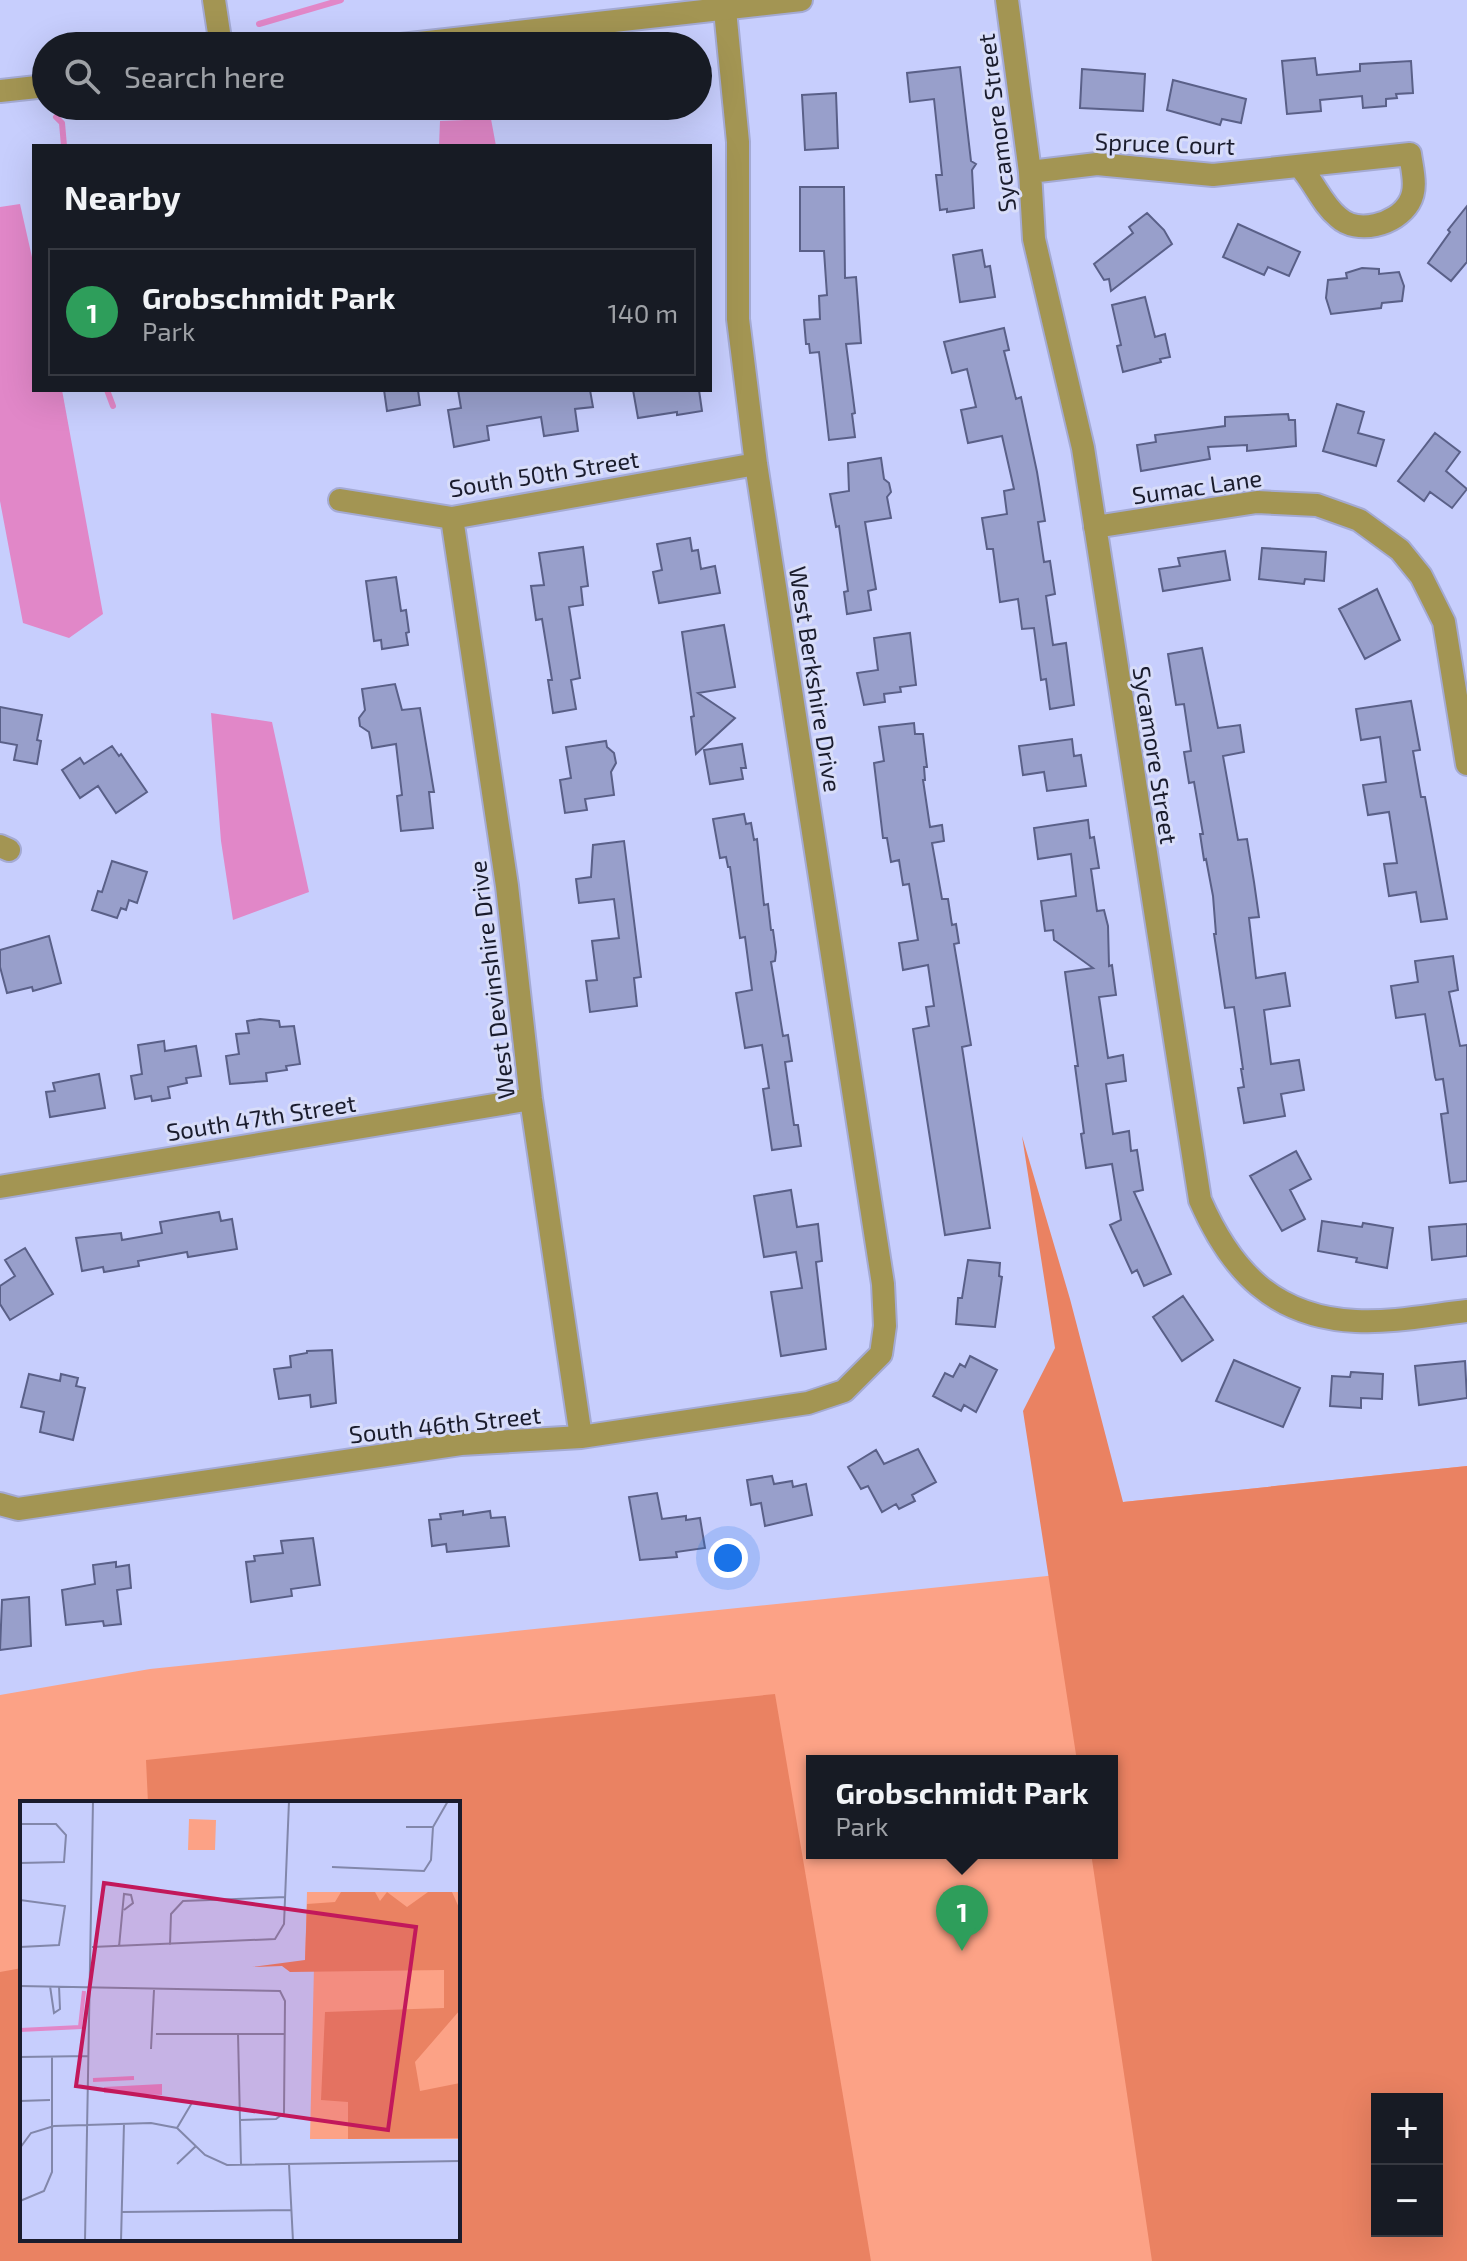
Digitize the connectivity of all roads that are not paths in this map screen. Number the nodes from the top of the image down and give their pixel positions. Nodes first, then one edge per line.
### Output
1 (214, 0) edge
2 (801, 0) edge
3 (1007, 0) edge
4 (725, 4) edge
5 (219, 32) edge
6 (503, 32) edge
7 (32, 88) edge
8 (0, 91) edge
9 (1300, 167) junction
10 (1030, 172) junction
11 (756, 464) junction
12 (340, 500) dead end
13 (452, 518) junction
14 (1095, 527) junction
15 (1467, 764) edge
16 (531, 1099) junction
17 (0, 1187) edge
18 (1467, 1311) edge
19 (881, 1354) joint
20 (581, 1437) junction
21 (0, 1504) edge

1 - 5 street
2 - 4 street
3 - 10 street, Sycamore Street
4 - 6 street
4 - 11 street, West Berkshire Drive
7 - 8 street
9 - 9 street, Spruce Court
9 - 10 street, Spruce Court
10 - 14 street, Sycamore Street
11 - 13 street, South 50th Street
11 - 19 street, West Berkshire Drive
12 - 13 street, South 50th Street
13 - 16 street, West Devinshire Drive
14 - 15 street, Sumac Lane
14 - 18 street, Sycamore Street
16 - 17 street, South 47th Street
16 - 20 street, West Devinshire Drive
19 - 20 street, South 46th Street
20 - 21 street, South 46th Street

